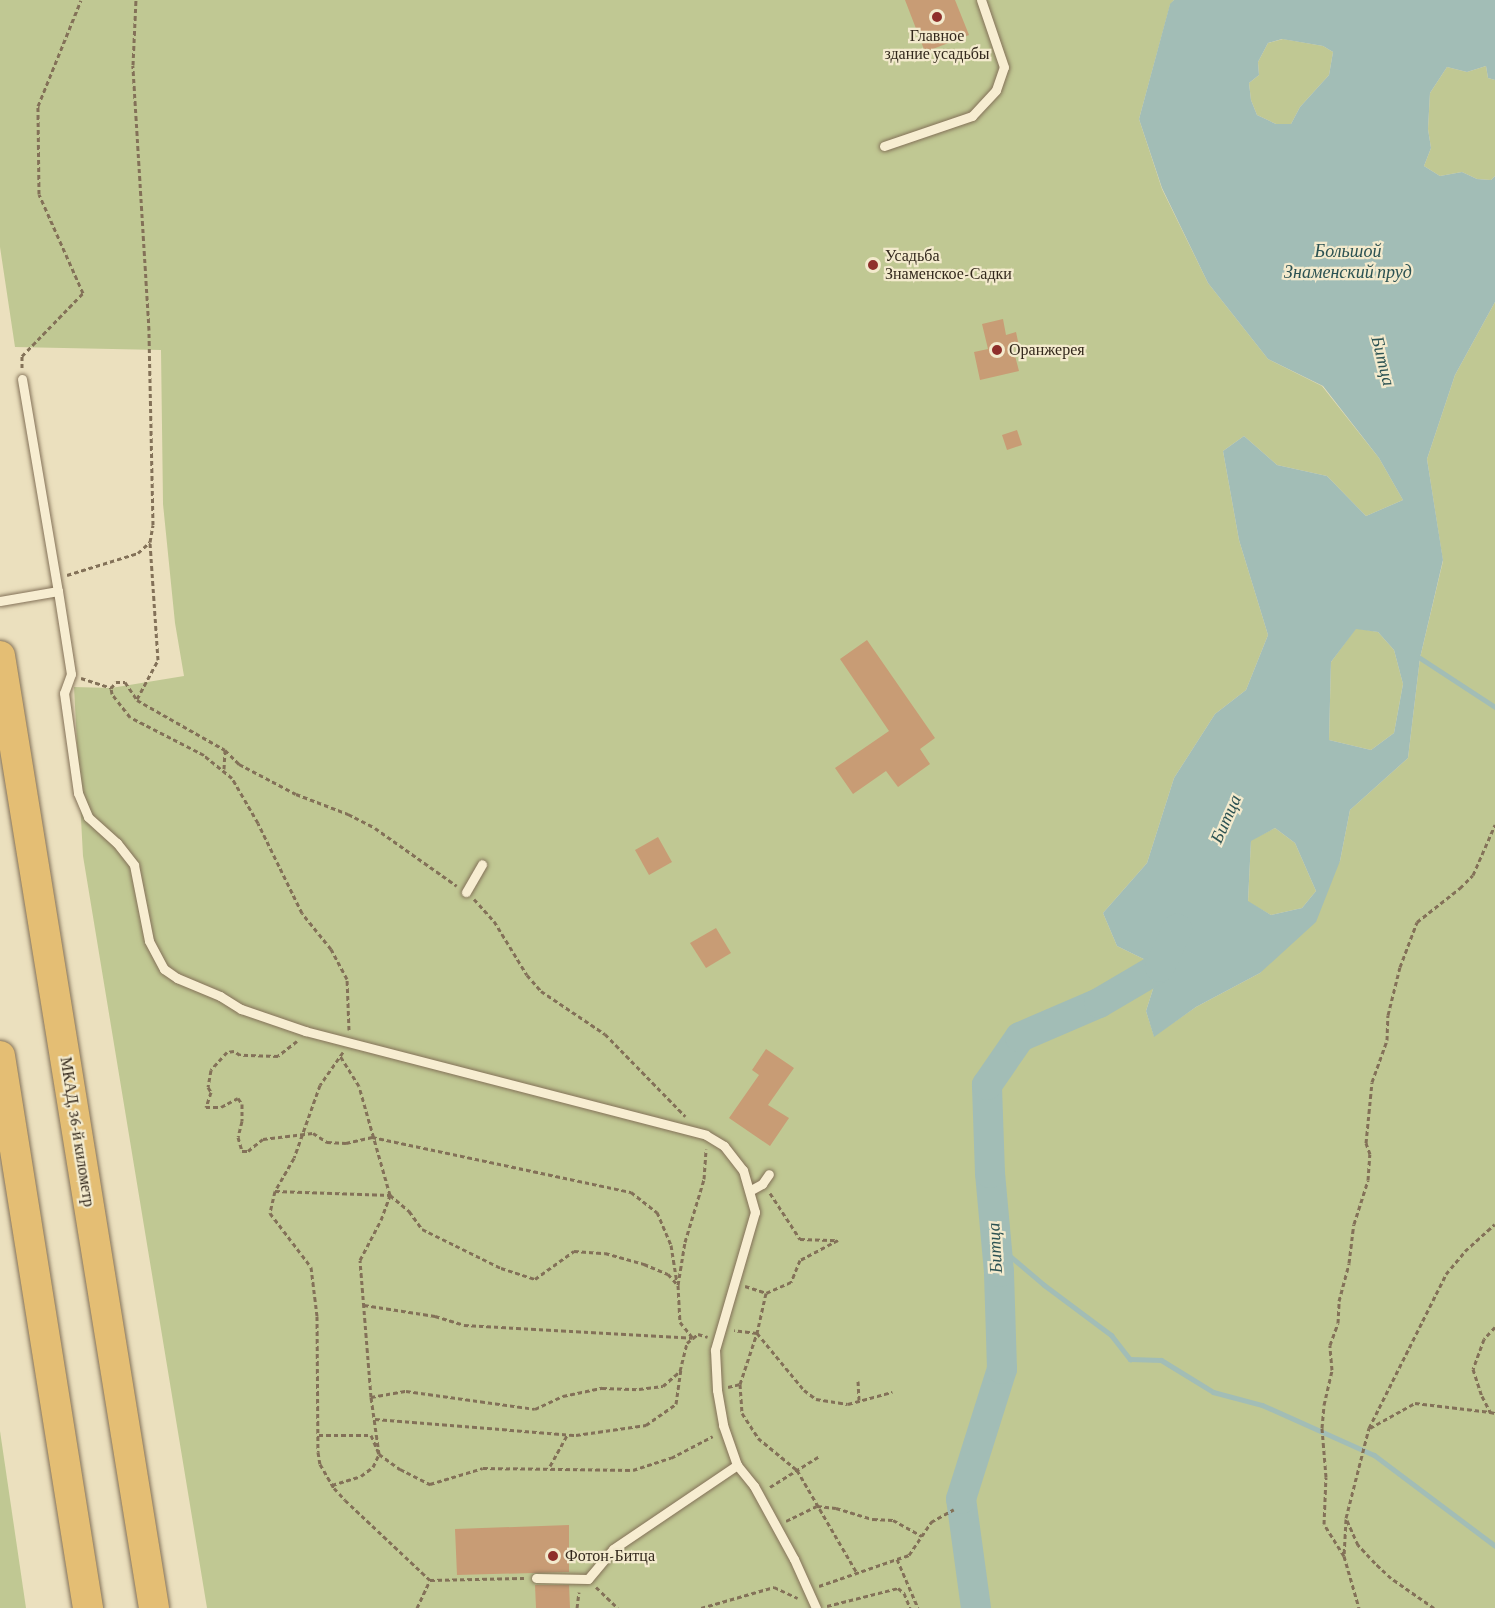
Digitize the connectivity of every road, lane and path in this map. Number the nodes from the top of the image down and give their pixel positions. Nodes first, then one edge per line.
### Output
1 (81, 0) edge
2 (136, 0) edge
3 (981, 0) edge
4 (884, 146) dead end
5 (22, 378) joint
6 (150, 542) junction
7 (58, 591) junction
8 (0, 601) edge
9 (0, 656) edge
10 (71, 674) junction
11 (111, 688) junction
12 (112, 694) dead end
13 (137, 700) junction
14 (225, 750) junction
15 (224, 769) dead end
16 (1495, 825) edge
17 (482, 864) dead end
18 (466, 892) junction
19 (306, 1031) junction
20 (0, 1056) edge
21 (340, 1056) dead end
22 (706, 1135) junction
23 (372, 1137) junction
24 (769, 1174) dead end
25 (762, 1184) junction
26 (751, 1190) junction
27 (275, 1191) dead end
28 (390, 1195) junction
29 (1495, 1224) edge
30 (735, 1284) junction
31 (678, 1285) junction
32 (766, 1293) junction
33 (363, 1305) junction
34 (1495, 1327) edge
35 (723, 1329) junction
36 (757, 1333) junction
37 (693, 1338) junction
38 (717, 1340) junction
39 (682, 1364) junction
40 (858, 1381) dead end
41 (740, 1384) junction
42 (717, 1390) junction
43 (892, 1392) dead end
44 (371, 1397) junction
45 (859, 1400) junction
46 (1490, 1412) junction
47 (1495, 1413) edge
48 (375, 1419) junction
49 (1369, 1428) junction
50 (725, 1431) junction
51 (567, 1435) junction
52 (379, 1454) junction
53 (818, 1457) dead end
54 (737, 1465) junction
55 (550, 1466) junction
56 (797, 1470) junction
57 (332, 1485) junction
58 (758, 1494) junction
59 (817, 1506) junction
60 (954, 1509) dead end
61 (1346, 1518) junction
62 (775, 1525) junction
63 (922, 1536) junction
64 (1344, 1556) junction
65 (897, 1559) junction
66 (857, 1573) junction
67 (536, 1578) joint
68 (430, 1580) junction
69 (584, 1580) junction
70 (808, 1589) junction
71 (819, 1607) edge
72 (88, 1608) edge
73 (154, 1608) edge
74 (417, 1608) edge
75 (577, 1608) edge
76 (618, 1608) edge
77 (701, 1608) edge
78 (909, 1608) edge
79 (918, 1608) edge
80 (1359, 1608) edge
81 (1434, 1608) edge

1 - 5 path
2 - 6 path
3 - 4 lane
5 - 7 lane
6 - 7 path
6 - 13 path
7 - 8 lane
7 - 10 lane
9 - 73 highway, МКАД, 36-й километр
10 - 11 path
10 - 19 lane
11 - 12 path
11 - 13 path
13 - 14 path
14 - 15 path
14 - 18 path
16 - 64 path
17 - 18 lane
18 - 22 path
19 - 22 lane
19 - 23 path
20 - 72 highway
21 - 23 path
22 - 26 lane
22 - 31 path
23 - 28 path
23 - 31 path
24 - 25 lane
25 - 26 lane
25 - 32 path
26 - 30 lane
27 - 28 path
28 - 31 path
28 - 33 path
29 - 49 path
30 - 32 path
30 - 35 lane
31 - 37 path
32 - 36 path
33 - 37 path
33 - 44 path
34 - 46 path
35 - 36 path
35 - 38 lane
36 - 41 path
36 - 45 path
37 - 38 path
37 - 39 path
38 - 42 lane
39 - 44 path
39 - 51 path
40 - 45 path
41 - 42 path
41 - 56 path
42 - 50 lane
43 - 45 path
44 - 48 path
46 - 47 path
46 - 49 path
48 - 51 path
48 - 52 path
49 - 61 path
50 - 54 lane
50 - 55 path
51 - 55 path
52 - 55 path
52 - 57 path
52 - 57 path
53 - 56 path
54 - 58 lane
54 - 69 lane
56 - 58 path
56 - 59 path
57 - 68 path
58 - 62 lane
59 - 62 path
59 - 63 path
59 - 66 path
60 - 63 path
61 - 64 path
61 - 81 path
62 - 70 lane
63 - 65 path
64 - 80 path
65 - 66 path
65 - 79 path
66 - 70 path
67 - 68 path
67 - 69 lane
68 - 74 path
69 - 75 path
69 - 76 path
70 - 71 lane
71 - 77 path
71 - 78 path

